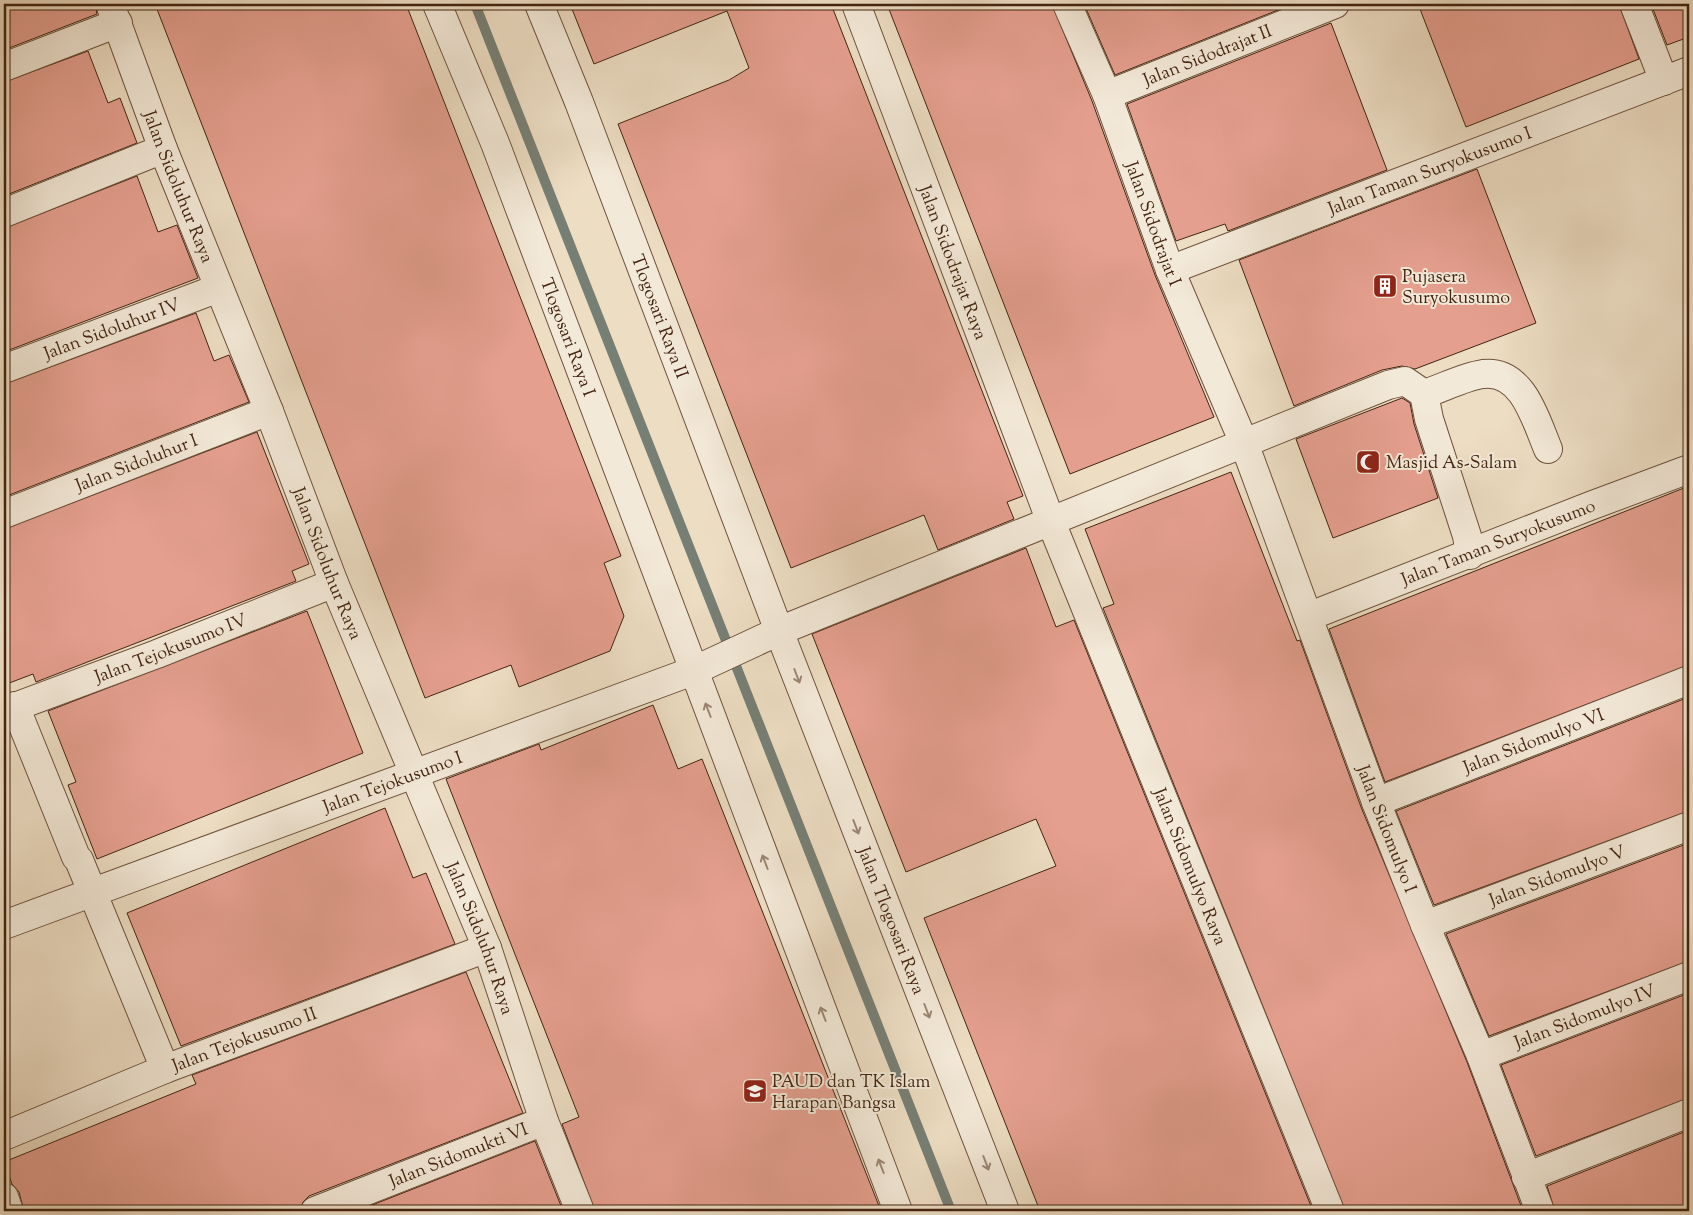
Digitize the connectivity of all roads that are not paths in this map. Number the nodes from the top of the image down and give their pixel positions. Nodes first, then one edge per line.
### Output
1 (438, 4) edge
2 (539, 4) edge
3 (856, 4) edge
4 (1067, 4) edge
5 (1334, 4) edge
6 (1634, 4) edge
7 (114, 13) edge
8 (4, 67) edge
9 (1689, 71) edge
10 (1664, 81) junction
11 (1107, 95) junction
12 (163, 148) junction
13 (4, 213) edge
14 (1170, 270) junction
15 (219, 288) junction
16 (4, 369) edge
17 (1424, 394) junction
18 (269, 411) junction
19 (1244, 443) junction
20 (1548, 449) dead end
21 (1689, 469) edge
22 (4, 514) edge
23 (1051, 522) junction
24 (1470, 555) junction
25 (334, 583) junction
26 (1310, 616) junction
27 (771, 635) junction
28 (699, 668) junction
29 (1689, 680) edge
30 (10, 708) edge
31 (415, 771) junction
32 (1376, 802) junction
33 (1689, 826) edge
34 (92, 891) junction
35 (4, 925) edge
36 (1425, 925) junction
37 (487, 948) junction
38 (1689, 976) edge
39 (1481, 1056) junction
40 (165, 1069) junction
41 (1689, 1113) edge
42 (544, 1121) junction
43 (4, 1136) edge
44 (1526, 1177) junction
45 (4, 1197) edge
46 (9, 1211) edge
47 (315, 1211) edge
48 (580, 1211) edge
49 (898, 1211) edge
50 (1005, 1211) edge
51 (1330, 1211) edge
52 (1540, 1211) edge

1 - 28 street, Tlogosari Raya I
2 - 27 street, Tlogosari Raya II
3 - 23 street, Jalan Sidodrajat Raya
4 - 11 street, Jalan Sidodrajat I
5 - 11 street, Jalan Sidodrajat II
6 - 10 street
7 - 8 street
7 - 12 street, Jalan Sidoluhur Raya
9 - 10 street, Jalan Taman Suryokusumo I
10 - 14 street, Jalan Taman Suryokusumo I
11 - 14 street, Jalan Sidodrajat I
12 - 13 street
12 - 15 street, Jalan Sidoluhur Raya
14 - 19 street, Jalan Sidodrajat I
15 - 16 street, Jalan Sidoluhur IV
15 - 18 street, Jalan Sidoluhur Raya
17 - 19 street, Jalan Tejokusumo I
17 - 20 street
17 - 24 street
18 - 22 street, Jalan Sidoluhur I
18 - 25 street, Jalan Sidoluhur Raya
19 - 23 street, Jalan Tejokusumo I
19 - 26 street, Jalan Sidomulyo I
21 - 24 street, Jalan Taman Suryokusumo
23 - 27 street, Jalan Tejokusumo I
23 - 51 street, Jalan Sidomulyo Raya
24 - 26 street, Jalan Taman Suryokusumo
25 - 30 street, Jalan Tejokusumo IV
25 - 31 street, Jalan Sidoluhur Raya
26 - 32 street, Jalan Sidomulyo I
27 - 28 street, Jalan Tejokusumo I
27 -> 50 street, Jalan Tlogosari Raya
28 - 31 street, Jalan Tejokusumo I
49 -> 28 street
29 - 32 street, Jalan Sidomulyo VI
30 - 34 street
31 - 34 street, Jalan Tejokusumo I
31 - 37 street, Jalan Sidoluhur Raya
32 - 36 street, Jalan Sidomulyo I
33 - 36 street, Jalan Sidomulyo V
34 - 35 street, Jalan Tejokusumo I
34 - 40 street
36 - 39 street, Jalan Sidomulyo I
37 - 40 street, Jalan Tejokusumo II
37 - 42 street, Jalan Sidoluhur Raya
38 - 39 street, Jalan Sidomulyo IV
39 - 44 street, Jalan Sidomulyo I
40 - 43 street, Jalan Tejokusumo II
41 - 44 street
42 - 47 street, Jalan Sidomukti VI
42 - 48 street, Jalan Sidoluhur Raya
44 - 52 street, Jalan Sidomulyo I
45 - 46 street

